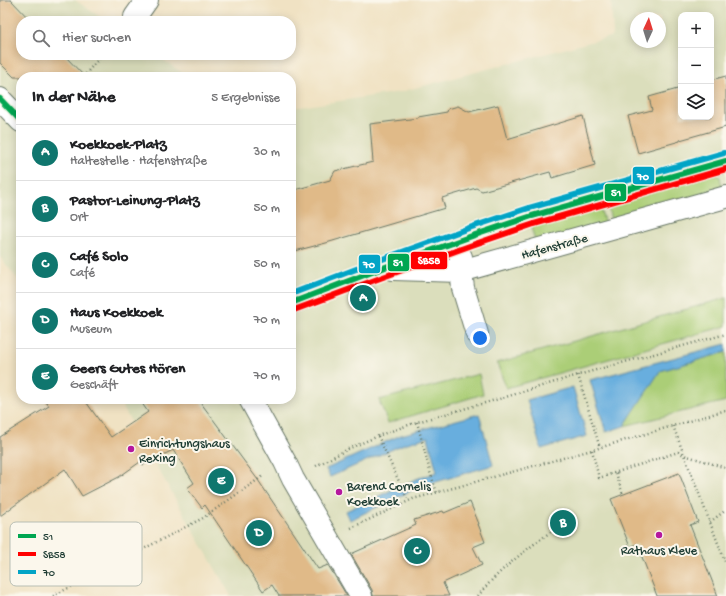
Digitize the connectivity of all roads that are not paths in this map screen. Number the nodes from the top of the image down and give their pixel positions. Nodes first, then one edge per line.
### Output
1 (0, 99) edge
2 (16, 116) edge
3 (724, 168) edge
4 (726, 197) edge
5 (472, 236) junction
6 (380, 269) junction
7 (460, 271) junction
8 (296, 301) edge
9 (477, 334) dead end
10 (253, 404) edge
11 (361, 596) edge

1 - 2 street
3 - 5 street
4 - 7 street, Hafenstraße
5 - 6 street
5 - 7 street
6 - 7 street, Hafenstraße
6 - 8 street
7 - 9 street
10 - 11 street

